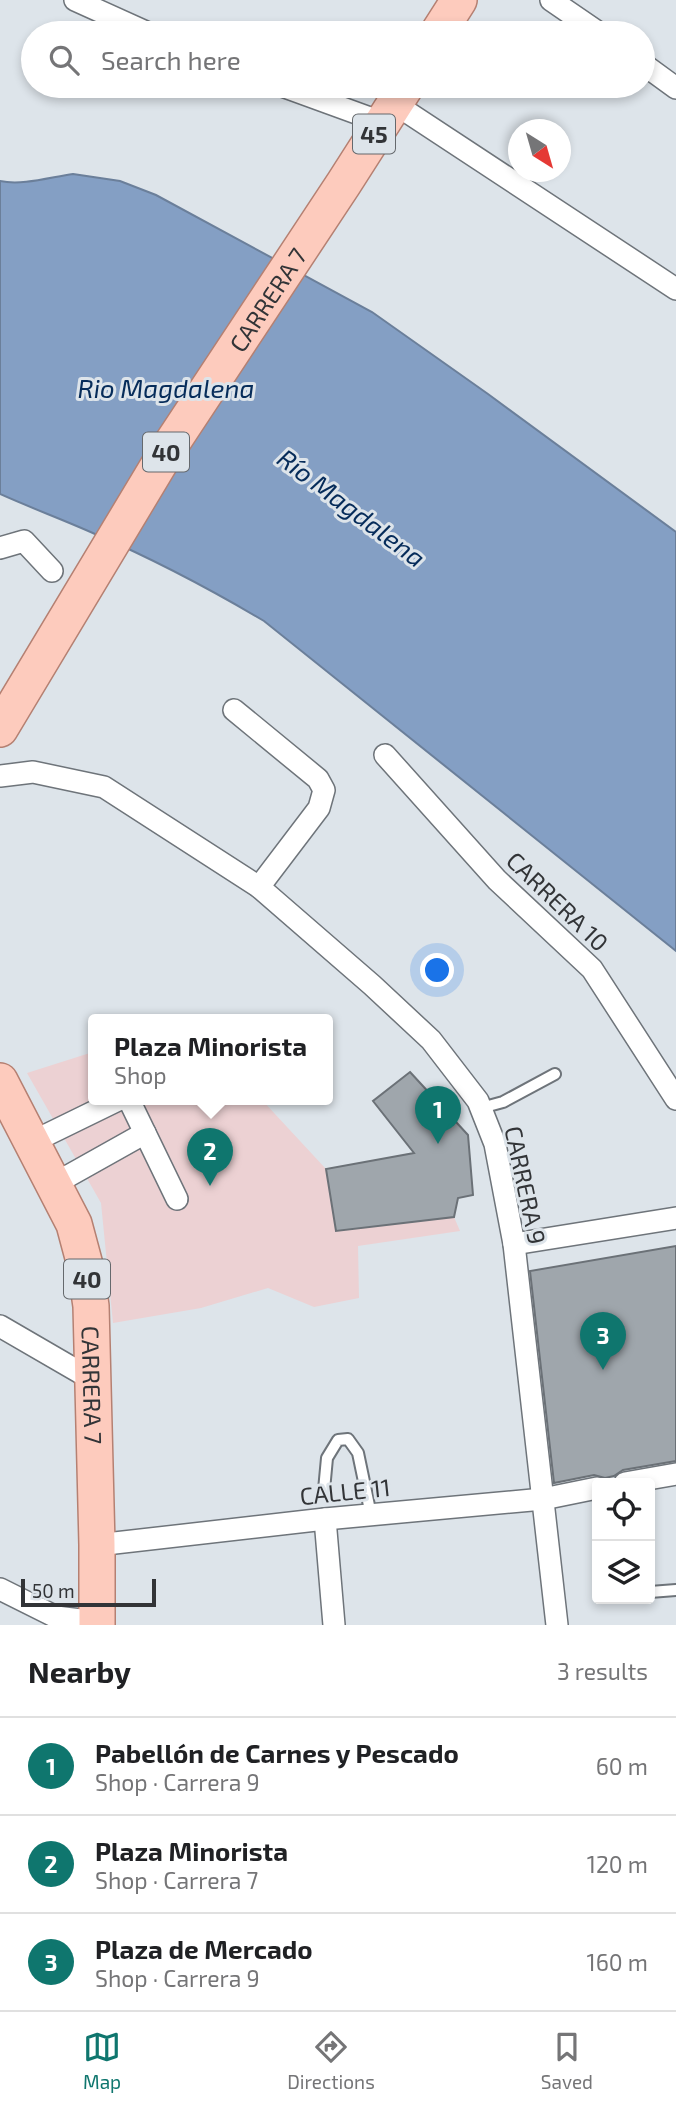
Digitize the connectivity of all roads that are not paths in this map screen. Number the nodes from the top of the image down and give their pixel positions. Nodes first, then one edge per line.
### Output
1 (75, 0) edge
2 (459, 0) edge
3 (551, 0) edge
4 (121, 21) edge
5 (446, 21) edge
6 (582, 21) edge
7 (655, 73) edge
8 (676, 88) edge
9 (357, 98) edge
10 (394, 104) edge
11 (344, 183) joint
12 (676, 289) edge
13 (0, 548) edge
14 (52, 571) dead end
15 (234, 710) dead end
16 (0, 729) edge
17 (386, 755) dead end
18 (0, 776) edge
19 (259, 887) junction
20 (555, 1074) dead end
21 (0, 1081) edge
22 (676, 1099) edge
23 (108, 1105) edge
24 (131, 1105) edge
25 (481, 1108) junction
26 (145, 1133) junction
27 (32, 1142) junction
28 (54, 1184) junction
29 (177, 1199) dead end
30 (676, 1218) edge
31 (514, 1244) junction
32 (0, 1326) edge
33 (93, 1380) junction
34 (676, 1474) edge
35 (653, 1478) edge
36 (324, 1490) dead end
37 (592, 1490) edge
38 (543, 1499) junction
39 (371, 1515) junction
40 (325, 1519) junction
41 (97, 1545) junction
42 (0, 1589) edge
43 (676, 1590) edge
44 (655, 1592) edge
45 (97, 1623) edge
46 (334, 1625) edge
47 (557, 1625) edge

1 - 4 street
2 - 5 main road
3 - 6 street
7 - 8 street
9 - 10 street
10 - 11 main road, CARRERA 7 / 45
10 - 12 street
11 - 16 main road, CARRERA 7 / 40
13 - 14 street
15 - 19 street
17 - 22 street, CARRERA 10
18 - 19 street, CARRERA 9
19 - 25 street, CARRERA 9
20 - 25 lane
21 - 27 main road, CARRERA 7 / 40
23 - 27 street
24 - 26 street
25 - 31 street, CARRERA 9
26 - 28 street
26 - 29 street
27 - 28 main road, CARRERA 7 / 40
28 - 33 main road, CARRERA 7 / 40
30 - 31 street
31 - 38 street, CARRERA 9
32 - 33 street
33 - 41 main road, CARRERA 7 / 40
34 - 35 street
36 - 39 lane
37 - 38 street, CALLE 11
38 - 39 street, CALLE 11
38 - 47 street, CARRERA 9
39 - 40 street, CALLE 11
40 - 41 street, CALLE 11
40 - 46 street
41 - 45 main road, CARRERA 7 / 40
42 - 45 street
43 - 44 lane

